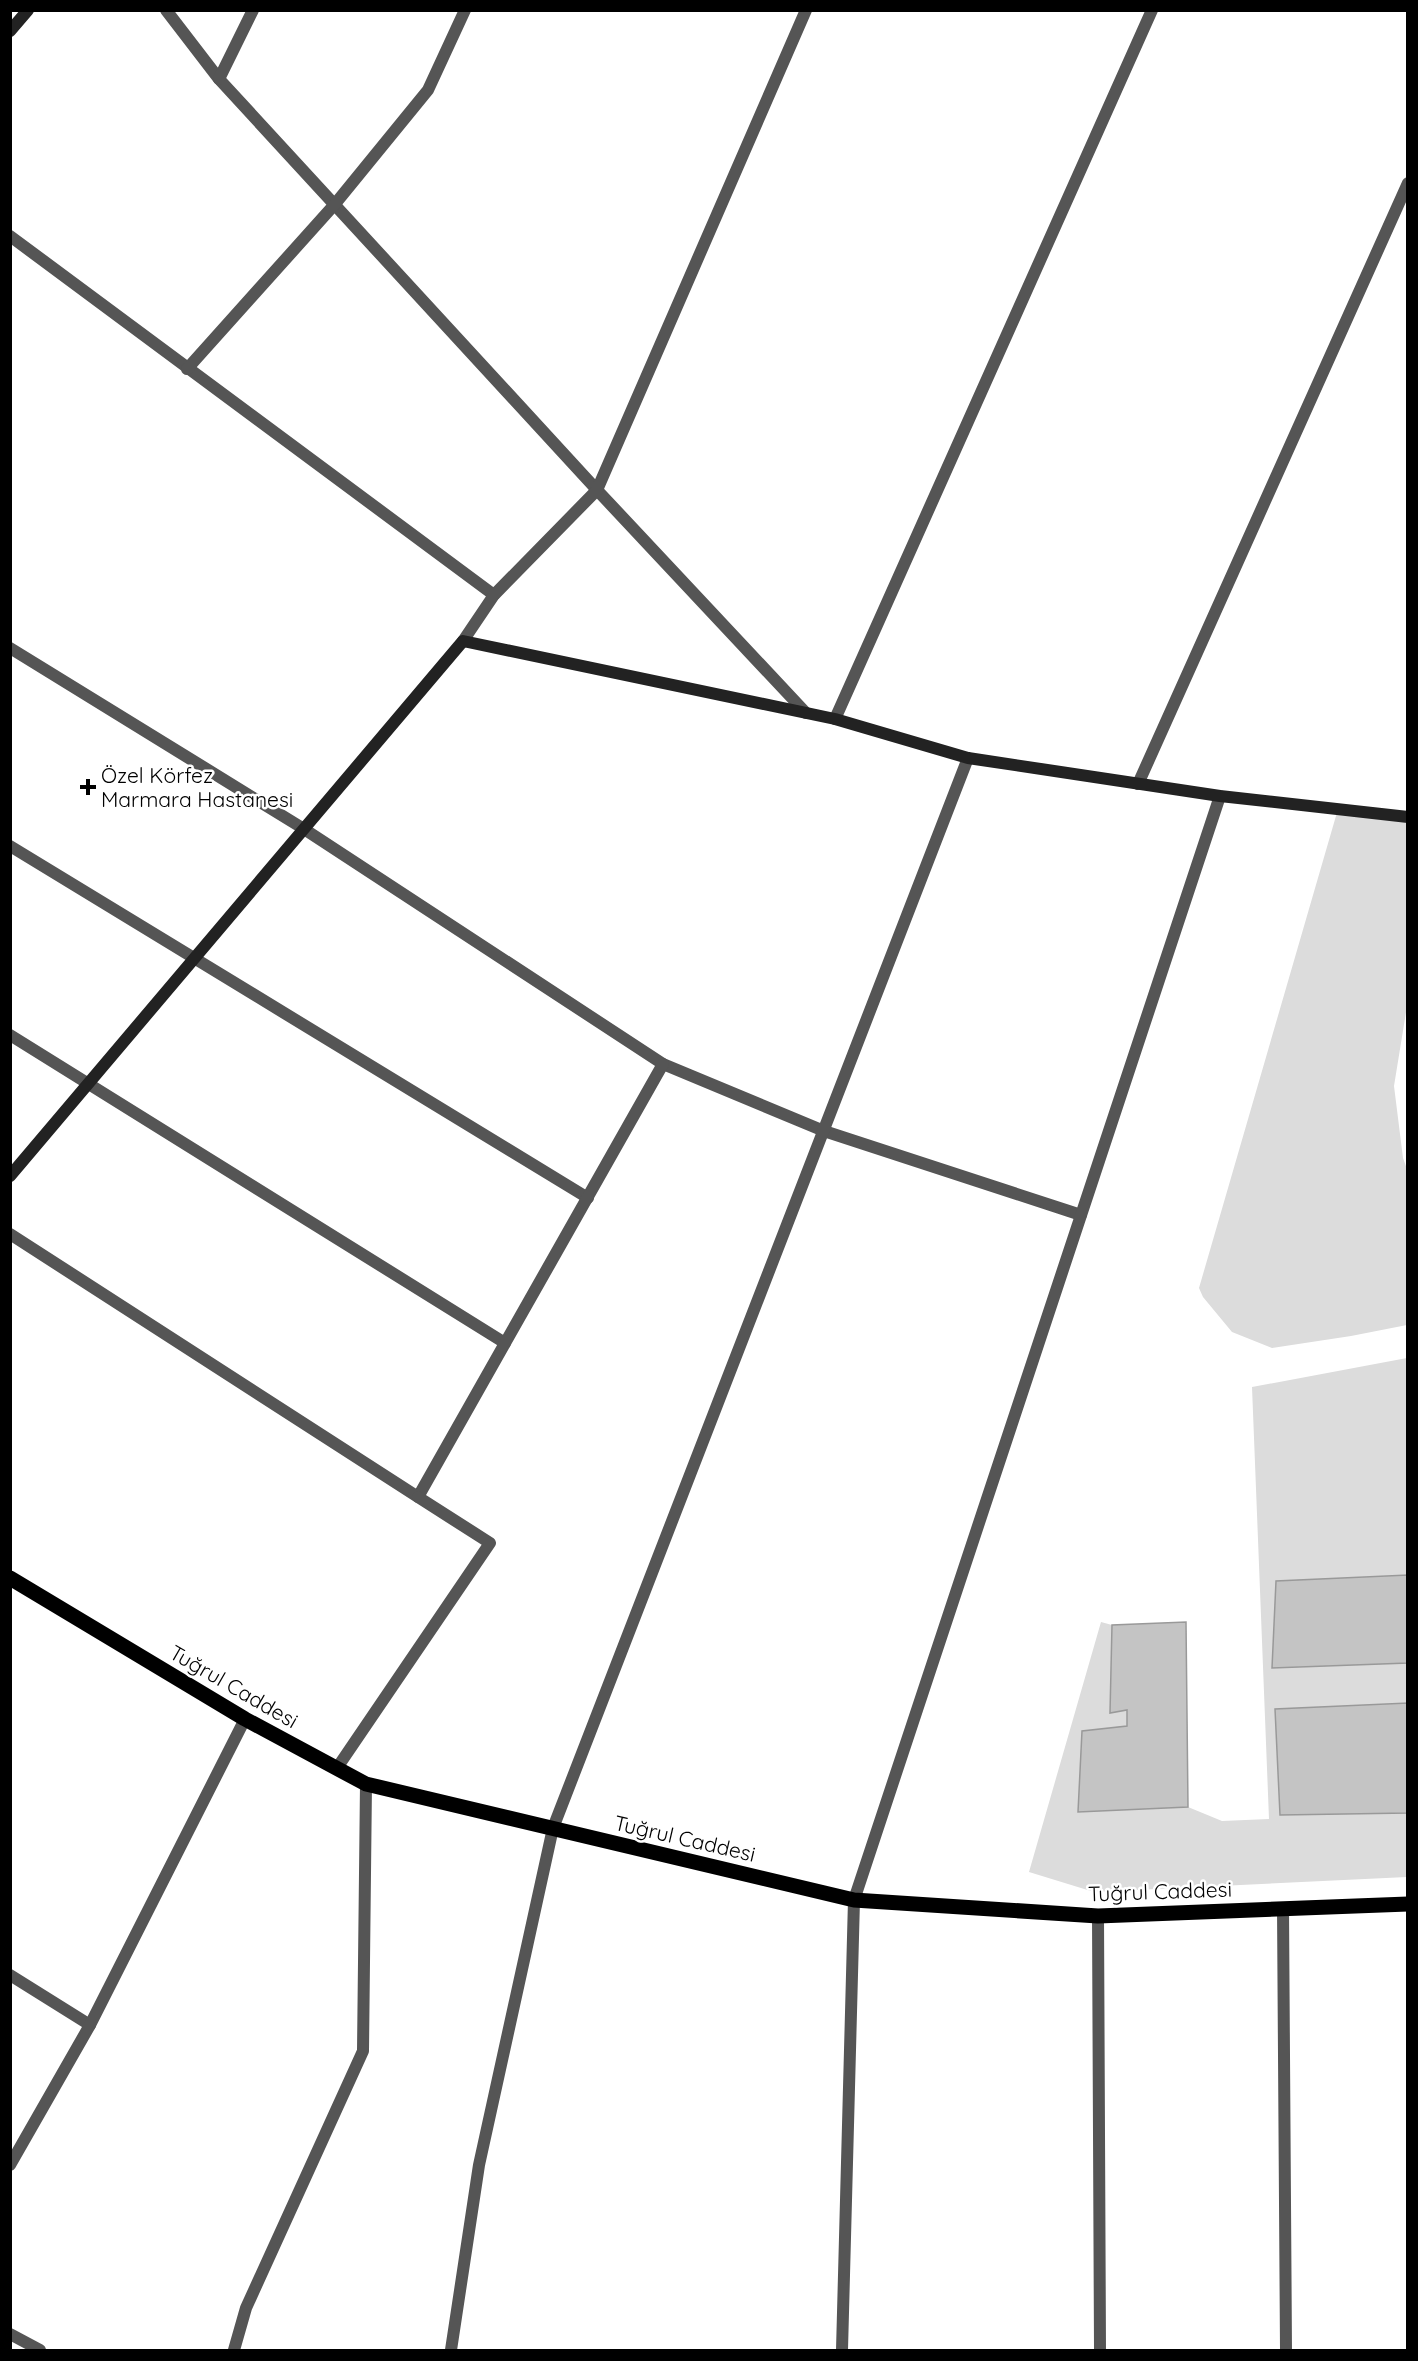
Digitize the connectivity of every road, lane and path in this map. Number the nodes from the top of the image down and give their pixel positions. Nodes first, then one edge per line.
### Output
1 (28, 10) edge
2 (166, 10) edge
3 (253, 10) edge
4 (465, 10) edge
5 (806, 10) edge
6 (1152, 10) edge
7 (10, 31) edge
8 (219, 79) junction
9 (1407, 183) edge
10 (335, 204) junction
11 (10, 236) edge
12 (187, 369) junction
13 (597, 490) junction
14 (494, 595) junction
15 (463, 641) junction
16 (10, 648) edge
17 (806, 713) junction
18 (835, 719) junction
19 (968, 758) junction
20 (1138, 784) junction
21 (1220, 796) junction
22 (1407, 817) edge
23 (304, 829) junction
24 (10, 846) edge
25 (194, 959) junction
26 (10, 1035) edge
27 (663, 1064) junction
28 (88, 1084) junction
29 (824, 1131) junction
30 (10, 1176) edge
31 (588, 1198) junction
32 (1081, 1215) junction
33 (10, 1234) edge
34 (505, 1343) junction
35 (418, 1497) junction
36 (10, 1578) edge
37 (245, 1719) junction
38 (337, 1768) junction
39 (366, 1784) junction
40 (553, 1828) junction
41 (854, 1900) junction
42 (1407, 1904) edge
43 (1282, 1908) junction
44 (1098, 1916) junction
45 (10, 1975) edge
46 (90, 2025) junction
47 (10, 2165) edge
48 (10, 2334) edge
49 (40, 2350) edge
50 (234, 2350) edge
51 (451, 2350) edge
52 (842, 2350) edge
53 (1100, 2350) edge
54 (1286, 2350) edge

1 - 7 street
2 - 8 street
3 - 8 street
4 - 10 street
5 - 13 street
6 - 18 street
8 - 10 street
9 - 20 street
10 - 12 street
10 - 13 street
11 - 12 street
12 - 14 street
13 - 14 street
13 - 17 street
14 - 15 street
15 - 17 street
15 - 23 street
16 - 23 street
17 - 18 street
18 - 19 street
19 - 20 street
19 - 29 street
20 - 21 street
21 - 22 street
21 - 32 street
23 - 25 street
23 - 27 street
24 - 25 street
25 - 28 street
25 - 31 street
26 - 28 street
27 - 29 street
27 - 31 street
28 - 30 street
28 - 34 street
29 - 32 street
29 - 40 street
31 - 34 street
32 - 41 street
33 - 35 street
34 - 35 street
35 - 38 street
36 - 37 main road, Tuğrul Caddesi
37 - 38 main road, Tuğrul Caddesi
37 - 46 street
38 - 39 main road, Tuğrul Caddesi
39 - 40 main road, Tuğrul Caddesi
39 - 50 street
40 - 41 main road, Tuğrul Caddesi
40 - 51 street
41 - 44 main road, Tuğrul Caddesi
41 - 52 street
42 - 43 main road, Tuğrul Caddesi
43 - 44 main road, Tuğrul Caddesi
43 - 54 street
44 - 53 street
45 - 46 street
46 - 47 street
48 - 49 street

